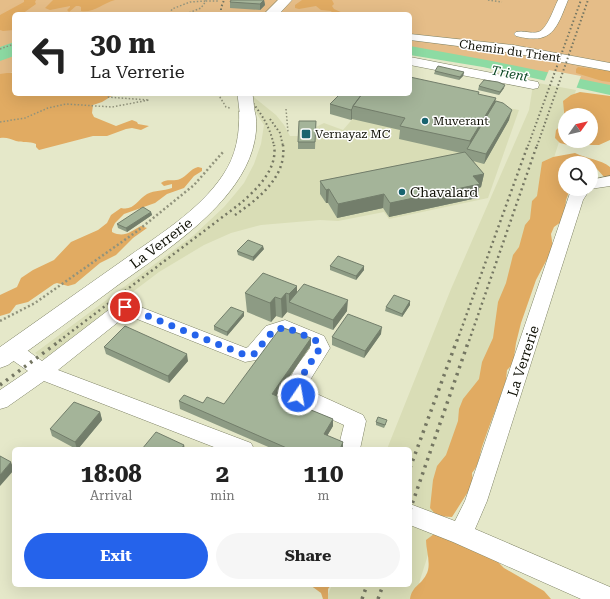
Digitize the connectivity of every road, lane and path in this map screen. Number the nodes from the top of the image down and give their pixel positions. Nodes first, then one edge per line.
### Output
1 (285, 0) edge
2 (488, 0) edge
3 (563, 0) edge
4 (206, 1) junction
5 (219, 1) dead end
6 (502, 2) dead end
7 (171, 12) edge
8 (191, 12) edge
9 (273, 12) edge
10 (520, 34) dead end
11 (412, 37) edge
12 (12, 45) edge
13 (0, 48) edge
14 (412, 61) edge
15 (610, 67) edge
16 (533, 85) dead end
17 (106, 96) edge
18 (219, 96) edge
19 (244, 96) edge
20 (286, 109) dead end
21 (241, 110) junction
22 (0, 122) edge
23 (288, 132) dead end
24 (224, 151) dead end
25 (610, 181) edge
26 (598, 184) edge
27 (577, 196) edge
28 (0, 321) edge
29 (6, 355) edge
30 (43, 371) junction
31 (0, 401) edge
32 (238, 447) edge
33 (350, 447) edge
34 (412, 515) edge
35 (461, 534) junction
36 (608, 599) edge

1 - 9 main road
2 - 6 path
3 - 10 street
4 - 5 path
4 - 7 path
4 - 8 path
11 - 15 street, Chemin du Trient
12 - 13 path
14 - 16 street
17 - 22 path
18 - 21 path
19 - 21 main road, La Verrerie, bridge
20 - 23 path
21 - 29 main road, La Verrerie
24 - 28 path
25 - 26 street
27 - 35 street, La Verrerie
29 - 30 street, La Verrerie
30 - 31 street
30 - 32 street, La Verrerie
30 - 33 street
34 - 35 street
35 - 36 street

